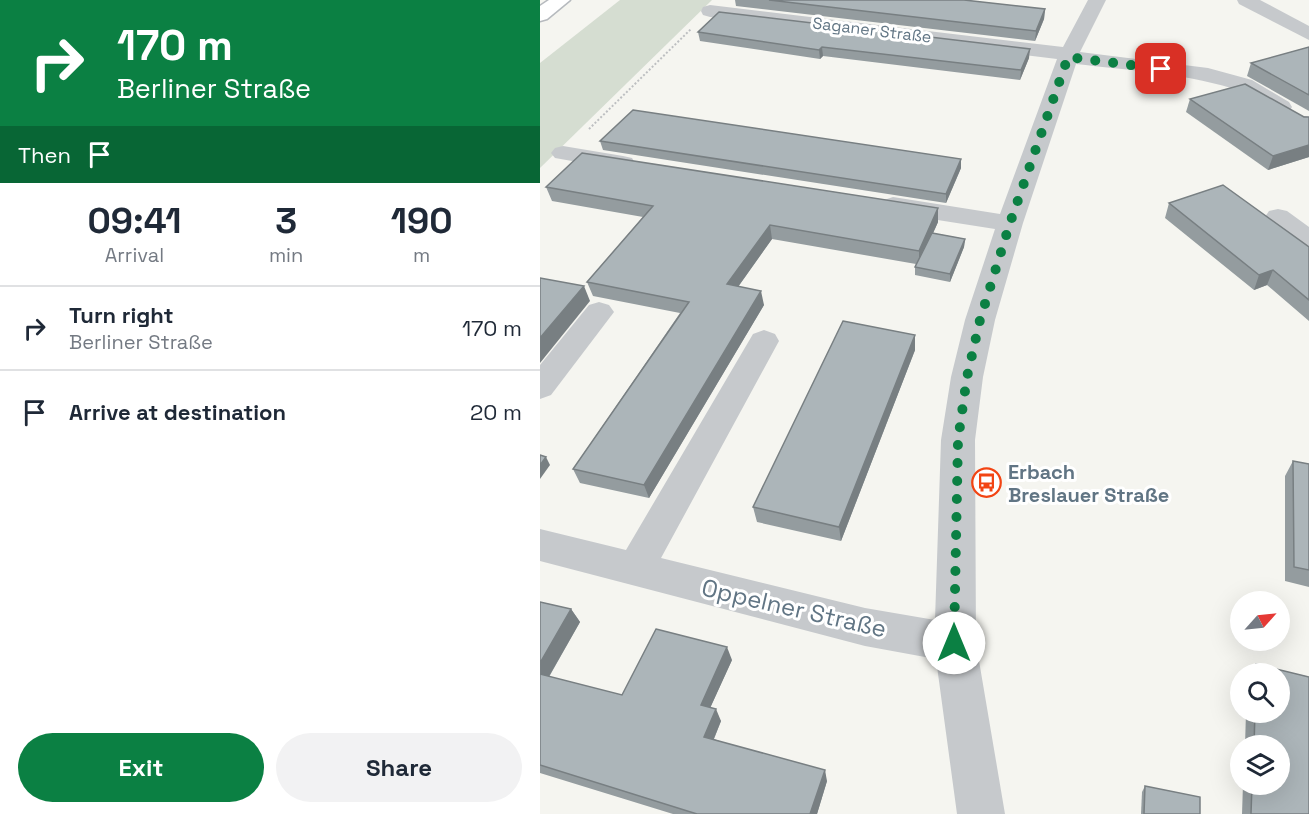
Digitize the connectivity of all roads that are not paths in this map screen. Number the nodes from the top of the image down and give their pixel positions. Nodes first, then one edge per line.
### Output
1 (561, 0) edge
2 (1097, 0) edge
3 (1246, 0) edge
4 (710, 10) road end
5 (540, 15) edge
6 (1309, 34) edge
7 (1069, 56) junction
8 (1299, 118) edge
9 (563, 153) road end
10 (646, 166) edge
11 (869, 201) edge
12 (1278, 217) dead end
13 (1010, 223) junction
14 (1309, 240) edge
15 (599, 312) dead end
16 (764, 341) dead end
17 (540, 387) edge
18 (540, 545) edge
19 (635, 569) junction
20 (954, 643) junction
21 (981, 814) edge

1 - 5 main road
2 - 7 street
3 - 6 street
4 - 7 street, Saganer Straße
7 - 8 street, Saganer Straße
7 - 13 street
9 - 10 street
11 - 13 street
12 - 14 street
13 - 20 street
15 - 17 street
16 - 19 street
18 - 19 street, Oppelner Straße
19 - 20 street, Oppelner Straße
20 - 21 street

